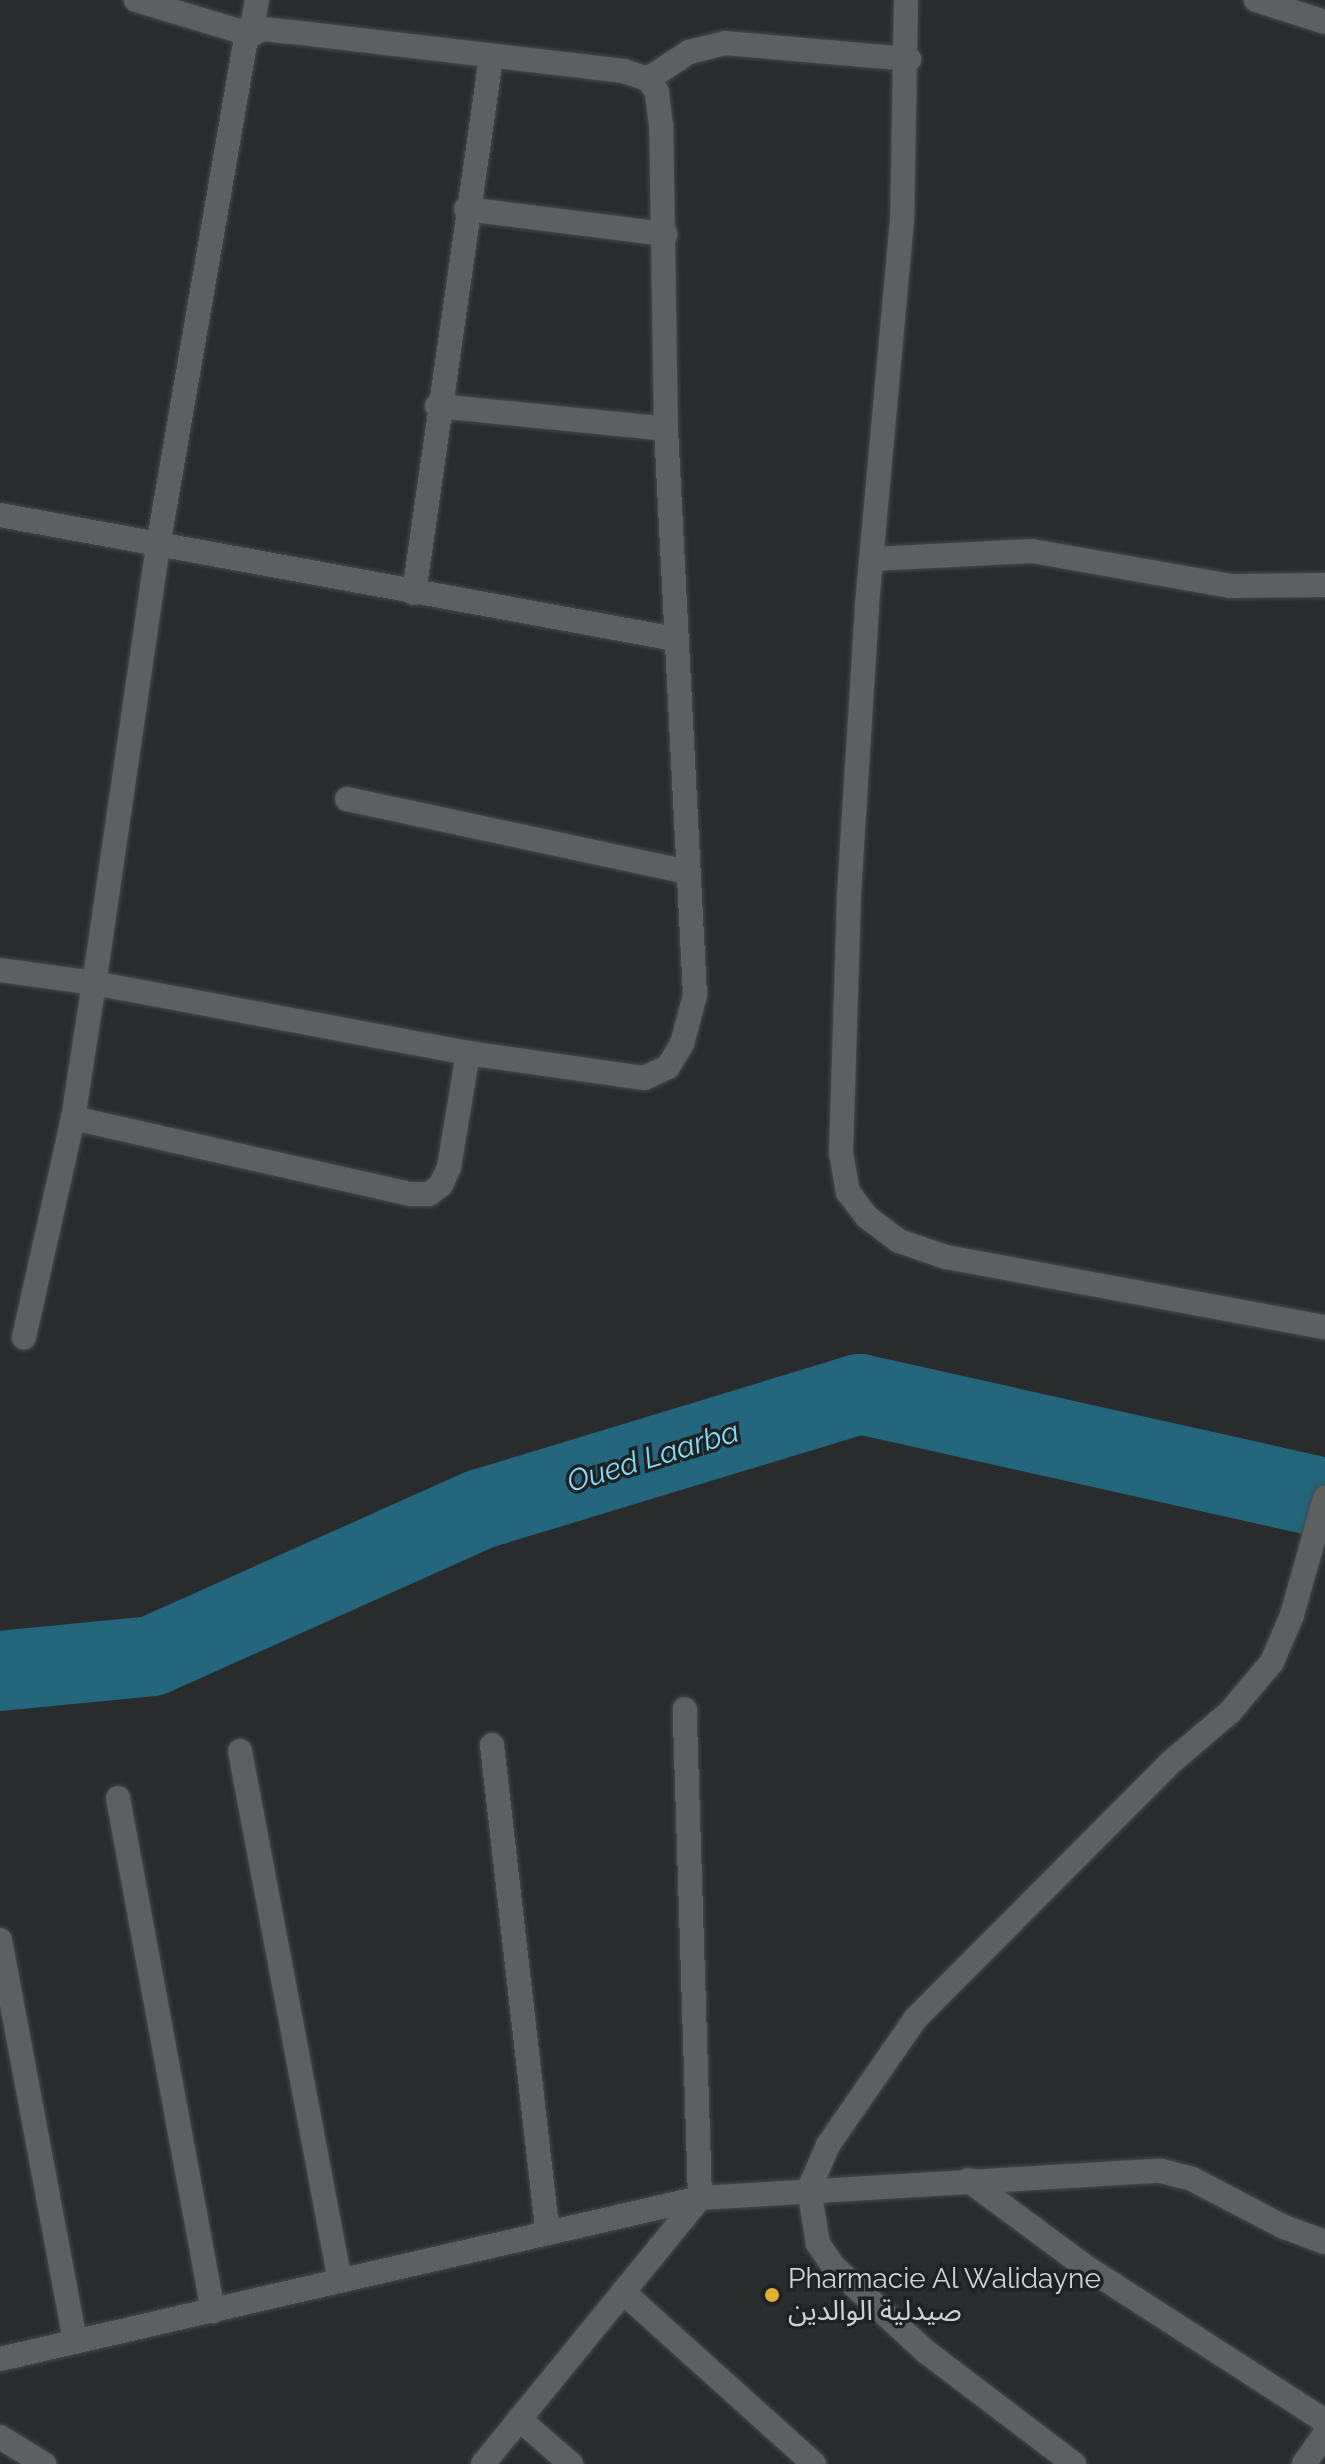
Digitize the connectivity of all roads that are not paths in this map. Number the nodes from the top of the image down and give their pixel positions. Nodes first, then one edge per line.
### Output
1 (136, 0) edge
2 (257, 0) edge
3 (906, 0) edge
4 (1256, 0) edge
5 (1325, 22) edge
6 (250, 33) junction
7 (491, 58) junction
8 (909, 59) junction
9 (648, 79) junction
10 (466, 209) junction
11 (665, 234) junction
12 (437, 406) junction
13 (666, 429) junction
14 (0, 515) edge
15 (158, 546) junction
16 (873, 559) junction
17 (1325, 585) edge
18 (414, 593) junction
19 (675, 639) junction
20 (347, 799) dead end
21 (687, 872) junction
22 (0, 970) edge
23 (94, 983) junction
24 (468, 1053) junction
25 (73, 1118) junction
26 (1325, 1327) edge
27 (24, 1338) dead end
28 (1325, 1498) edge
29 (685, 1709) dead end
30 (492, 1745) dead end
31 (240, 1751) dead end
32 (118, 1798) dead end
33 (0, 1940) edge
34 (968, 2180) junction
35 (809, 2189) junction
36 (700, 2198) junction
37 (548, 2233) junction
38 (1325, 2242) edge
39 (340, 2281) junction
40 (623, 2292) junction
41 (213, 2311) junction
42 (75, 2342) junction
43 (0, 2359) edge
44 (519, 2419) junction
45 (1325, 2421) edge
46 (1325, 2434) edge
47 (0, 2437) edge
48 (44, 2464) edge
49 (483, 2464) edge
50 (571, 2464) edge
51 (814, 2464) edge
52 (1074, 2464) edge
53 (1304, 2464) edge

1 - 6 street
2 - 6 street
3 - 8 street
4 - 5 street
6 - 7 street
6 - 15 street
7 - 9 street
7 - 10 street
8 - 9 street
8 - 16 street
9 - 11 street
10 - 11 street
10 - 12 street
11 - 13 street
12 - 13 street
12 - 18 street
13 - 19 street
14 - 15 street
15 - 18 street
15 - 23 street
16 - 17 street
16 - 26 street
18 - 19 street
19 - 21 street
20 - 21 street
21 - 24 street
22 - 23 street
23 - 24 street
23 - 25 street
24 - 25 street
25 - 27 street
28 - 35 street
29 - 36 street
30 - 37 street
31 - 39 street
32 - 41 street
33 - 42 street
34 - 35 street
34 - 38 street
34 - 45 street
35 - 36 street
35 - 52 street
36 - 37 street
36 - 40 street
37 - 39 street
39 - 41 street
40 - 44 street
40 - 51 street
41 - 42 street
42 - 43 street
44 - 49 street
44 - 50 street
46 - 53 street
47 - 48 street

